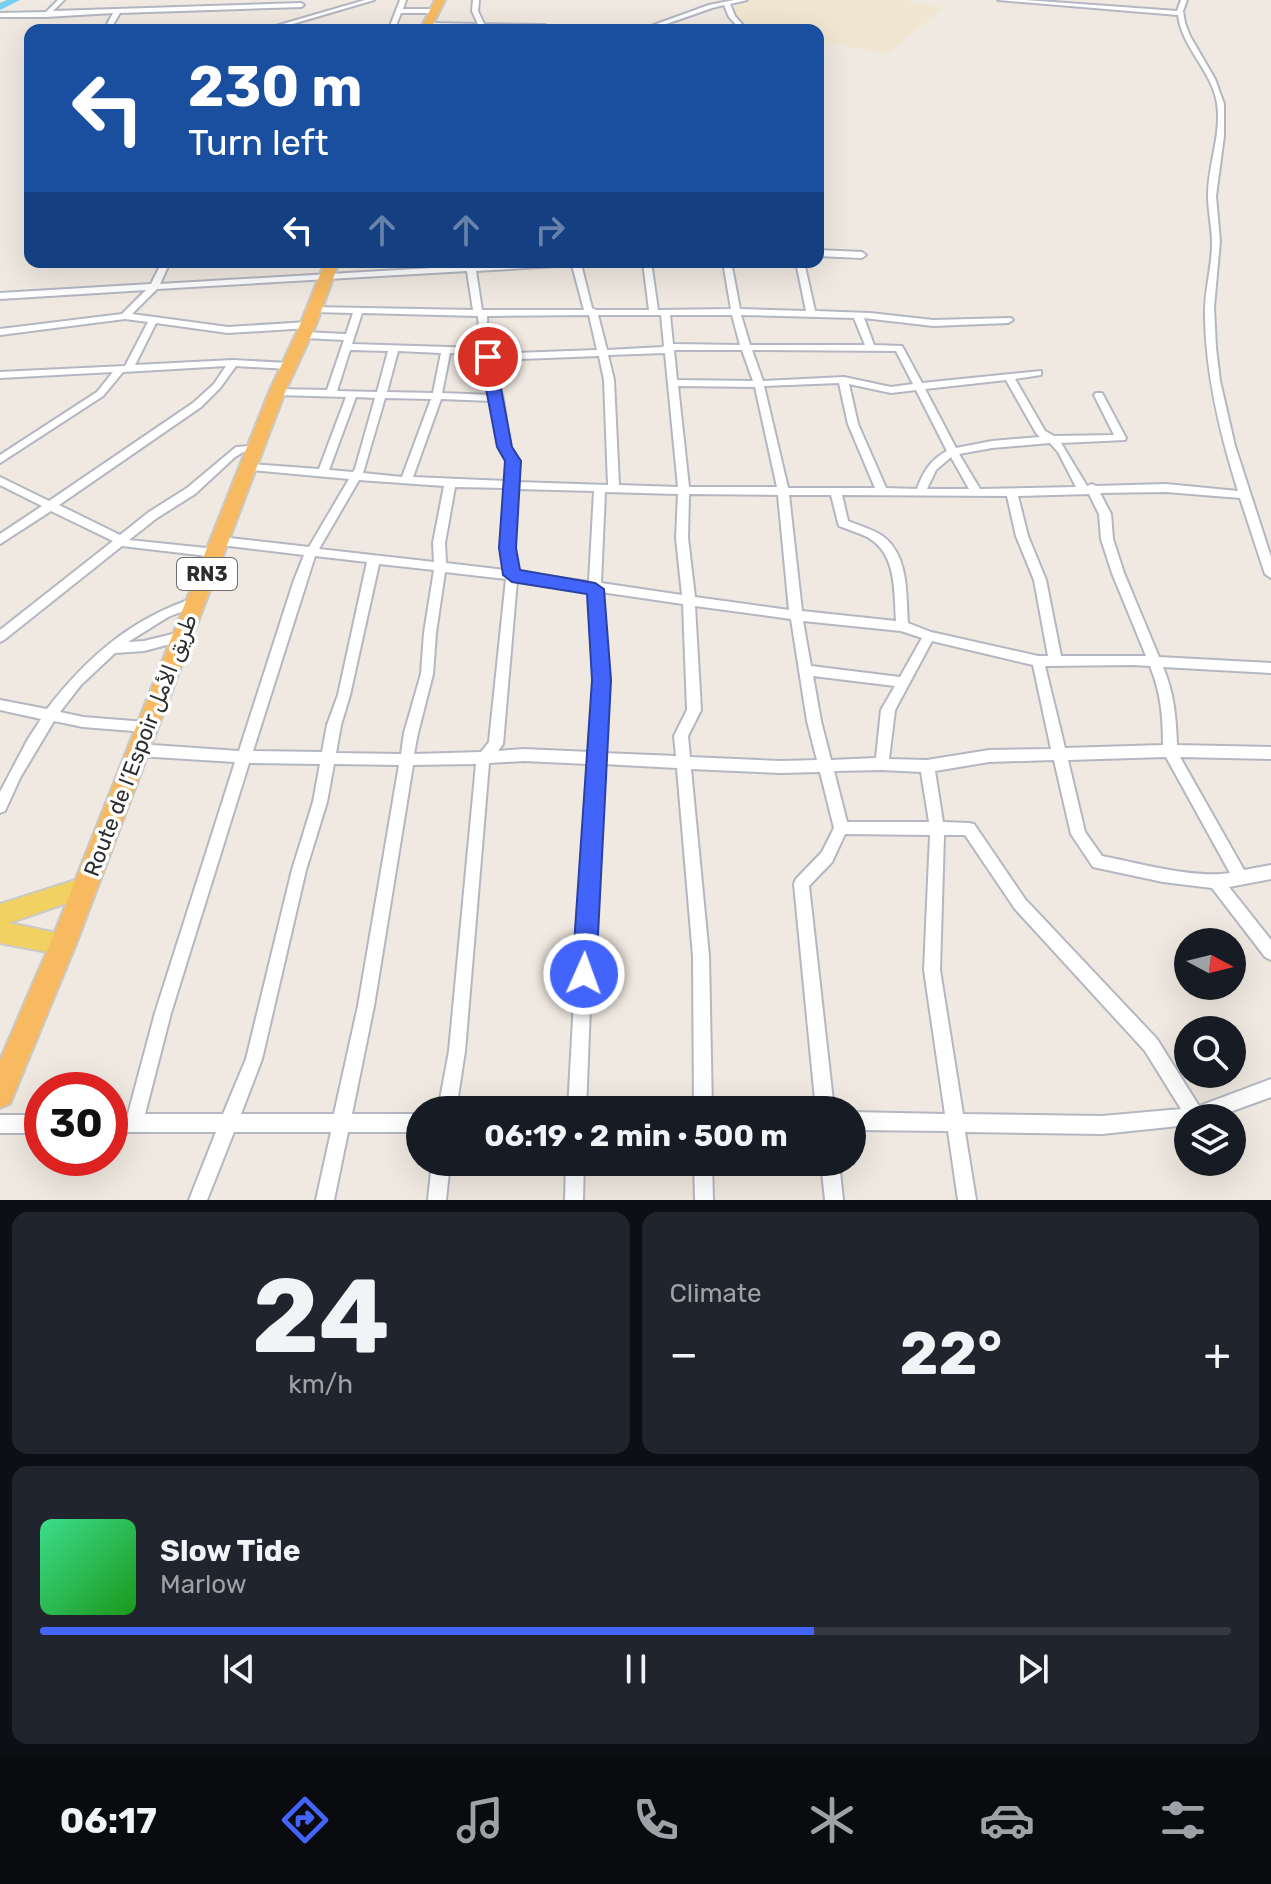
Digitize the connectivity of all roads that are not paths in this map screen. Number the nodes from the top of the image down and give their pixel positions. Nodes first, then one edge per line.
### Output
1 (61, 0) edge
2 (198, 0) edge
3 (371, 0) edge
4 (403, 0) edge
5 (440, 0) edge
6 (476, 0) edge
7 (744, 0) edge
8 (1001, 0) edge
9 (1184, 0) edge
10 (304, 3) edge
11 (726, 3) junction
12 (255, 7) junction
13 (193, 9) junction
14 (401, 11) junction
15 (434, 11) junction
16 (117, 12) junction
17 (1180, 13) junction
18 (0, 15) edge
19 (46, 15) junction
20 (294, 22) junction
21 (110, 24) edge
22 (249, 24) edge
23 (287, 24) edge
24 (394, 24) edge
25 (428, 24) edge
26 (481, 24) edge
27 (659, 24) edge
28 (738, 24) edge
29 (824, 253) edge
30 (862, 255) dead end
31 (163, 268) edge
32 (400, 268) edge
33 (470, 268) edge
34 (578, 268) edge
35 (649, 268) edge
36 (728, 268) edge
37 (801, 268) edge
38 (329, 270) edge
39 (155, 286) junction
40 (0, 296) edge
41 (358, 311) junction
42 (593, 312) junction
43 (660, 312) junction
44 (738, 312) junction
45 (482, 313) junction
46 (811, 313) junction
47 (125, 316) junction
48 (858, 316) junction
49 (153, 320) junction
50 (1008, 320) dead end
51 (309, 323) junction
52 (0, 332) edge
53 (348, 342) junction
54 (746, 346) junction
55 (870, 347) junction
56 (394, 348) junction
57 (667, 348) junction
58 (446, 350) junction
59 (602, 352) junction
60 (487, 354) junction
61 (233, 363) junction
62 (289, 366) junction
63 (125, 368) junction
64 (1038, 373) dead end
65 (1, 377) edge
66 (1009, 377) junction
67 (844, 380) junction
68 (672, 383) junction
69 (759, 384) junction
70 (921, 388) junction
71 (277, 392) junction
72 (331, 393) junction
73 (352, 394) junction
74 (381, 395) junction
75 (1099, 395) dead end
76 (437, 396) junction
77 (498, 398) junction
78 (1054, 441) junction
79 (258, 447) junction
80 (953, 452) junction
81 (0, 460) edge
82 (250, 467) junction
83 (323, 473) junction
84 (355, 477) junction
85 (0, 481) edge
86 (406, 481) junction
87 (450, 483) junction
88 (512, 485) junction
89 (607, 488) junction
90 (1088, 488) junction
91 (684, 490) junction
92 (783, 491) junction
93 (1011, 491) junction
94 (836, 492) junction
95 (882, 492) junction
96 (921, 492) junction
97 (977, 493) junction
98 (1244, 495) junction
99 (49, 505) junction
100 (0, 540) edge
101 (122, 542) junction
102 (218, 547) junction
103 (1266, 547) edge
104 (314, 550) junction
105 (374, 558) junction
106 (440, 567) junction
107 (1271, 574) edge
108 (512, 575) junction
109 (595, 589) junction
110 (197, 601) junction
111 (689, 601) junction
112 (796, 615) junction
113 (902, 626) junction
114 (929, 636) junction
115 (0, 637) edge
116 (181, 637) junction
117 (115, 648) junction
118 (1055, 660) junction
119 (1038, 661) junction
120 (1153, 662) junction
121 (1271, 668) edge
122 (805, 670) junction
123 (901, 682) junction
124 (0, 705) edge
125 (48, 715) junction
126 (146, 727) junction
127 (138, 750) junction
128 (1170, 751) junction
129 (1271, 753) edge
130 (1061, 754) junction
131 (243, 757) junction
132 (329, 758) junction
133 (595, 758) junction
134 (409, 759) junction
135 (483, 759) junction
136 (684, 762) junction
137 (882, 764) junction
138 (927, 766) junction
139 (825, 767) junction
140 (0, 807) edge
141 (841, 828) junction
142 (937, 831) junction
143 (1271, 872) edge
144 (1240, 877) junction
145 (1216, 882) junction
146 (85, 887) junction
147 (0, 915) edge
148 (0, 932) edge
149 (63, 944) junction
150 (1271, 952) edge
151 (1271, 1088) edge
152 (0, 1094) edge
153 (449, 1096) edge
154 (578, 1096) edge
155 (703, 1096) edge
156 (824, 1096) edge
157 (1188, 1104) edge
158 (1234, 1104) edge
159 (1174, 1118) edge
160 (866, 1122) edge
161 (128, 1123) edge
162 (134, 1123) junction
163 (230, 1123) junction
164 (342, 1123) junction
165 (406, 1123) edge
166 (0, 1124) edge
167 (24, 1124) edge
168 (954, 1125) junction
169 (440, 1176) edge
170 (575, 1176) edge
171 (703, 1176) edge
172 (831, 1176) edge
173 (198, 1200) edge
174 (325, 1200) edge
175 (437, 1200) edge
176 (574, 1200) edge
177 (704, 1200) edge
178 (834, 1200) edge
179 (967, 1200) edge

1 - 19 street
2 - 13 street
3 - 20 street
4 - 14 street
5 - 15 highway
6 - 26 street
7 - 11 street
8 - 17 street
9 - 17 street
10 - 12 street
10 - 20 street
11 - 27 street
11 - 28 street
12 - 13 street
12 - 22 street
13 - 16 street
14 - 15 street
14 - 24 street
15 - 25 highway
16 - 19 street
16 - 21 street
17 - 98 street
18 - 19 street
20 - 23 street
29 - 30 street
31 - 39 street
32 - 38 street
33 - 45 street
34 - 42 street
35 - 43 street
36 - 44 street
37 - 46 street
38 - 39 street
38 - 51 highway, Route de l’Espoir طريق الأمل / RN3
39 - 40 street
39 - 47 street
41 - 45 street
41 - 51 street
41 - 53 street
42 - 43 street
42 - 45 street
42 - 59 street
43 - 44 street
43 - 57 street
44 - 46 street
44 - 54 street
45 - 60 street
46 - 48 street
47 - 49 street
47 - 52 street
48 - 50 street
48 - 55 street
49 - 51 street
49 - 63 street
51 - 53 street
51 - 62 highway, Route de l’Espoir طريق الأمل / RN3
53 - 56 street
53 - 72 street
54 - 55 street
54 - 57 street
54 - 69 street
55 - 70 street
56 - 58 street
56 - 74 street
57 - 59 street
57 - 68 street
58 - 60 street
58 - 76 street
59 - 60 street
59 - 89 street
60 - 77 street
61 - 62 street
61 - 63 street
61 - 99 street
62 - 71 highway, Route de l’Espoir طريق الأمل / RN3
63 - 65 street
63 - 81 street
64 - 66 street
66 - 70 street
66 - 78 street
67 - 69 street
67 - 70 street
67 - 95 street
68 - 69 street
68 - 91 street
69 - 92 street
70 - 80 street
71 - 72 street
71 - 79 highway, Route de l’Espoir طريق الأمل / RN3
72 - 73 street
73 - 74 street
73 - 83 street
74 - 76 street
74 - 84 street
75 - 78 street
76 - 77 street
76 - 86 street
77 - 88 street
78 - 80 street
78 - 90 street
79 - 82 highway, Route de l’Espoir طريق الأمل / RN3
79 - 101 street
80 - 96 street
80 - 97 street
82 - 83 street
82 - 102 highway, Route de l’Espoir طريق الأمل / RN3
83 - 84 street
84 - 86 street
84 - 104 street
85 - 99 street
86 - 87 street
87 - 88 street
87 - 106 street
88 - 89 street
88 - 108 street
89 - 91 street
89 - 109 street
90 - 93 street
90 - 98 street
90 - 120 street
91 - 92 street
91 - 111 street
92 - 94 street
92 - 112 street
93 - 97 street
93 - 118 street
94 - 95 street
94 - 113 street
95 - 96 street
96 - 97 street
98 - 103 street
99 - 100 street
99 - 101 street
101 - 102 street
101 - 115 street
102 - 104 street
102 - 110 highway, Route de l’Espoir طريق الأمل / RN3
103 - 107 street
104 - 105 street
104 - 131 street
105 - 106 street
105 - 132 street
106 - 108 street
106 - 134 street
108 - 109 street
108 - 135 street
109 - 111 street
109 - 133 street
110 - 116 highway, Route de l’Espoir طريق الأمل / RN3
110 - 117 street
111 - 112 street
111 - 136 street
112 - 113 street
112 - 122 street
113 - 114 street
114 - 119 street
114 - 123 street
116 - 117 street
116 - 126 highway, Route de l’Espoir طريق الأمل / RN3
117 - 125 street
118 - 119 street
118 - 120 street
119 - 130 street
120 - 121 street
120 - 128 street
122 - 123 street
122 - 139 street
123 - 137 street
124 - 125 street
125 - 126 street
125 - 140 street
126 - 127 highway, Route de l’Espoir طريق الأمل / RN3
127 - 131 street
127 - 146 highway, Route de l’Espoir طريق الأمل / RN3
128 - 129 street
128 - 130 street
128 - 144 street
130 - 138 street
130 - 145 street
131 - 132 street
131 - 162 street
132 - 134 street
132 - 163 street
133 - 135 street
133 - 136 street
133 - 154 street
134 - 135 street
134 - 164 street
135 - 153 street
136 - 139 street
136 - 155 street
137 - 138 street
137 - 139 street
138 - 142 street
139 - 141 street
141 - 142 street
141 - 156 street
142 - 157 street
142 - 168 street
143 - 144 street
144 - 145 street
145 - 150 street
146 - 147 main road
146 - 149 highway, Route de l’Espoir طريق الأمل / RN3
148 - 149 main road
149 - 152 highway, Route de l’Espoir طريق الأمل / RN3
151 - 158 street
159 - 168 street
160 - 168 street
161 - 162 street
162 - 163 street
163 - 164 street
163 - 173 street
164 - 165 street
164 - 174 street
166 - 167 street
168 - 179 street
169 - 175 street
170 - 176 street
171 - 177 street
172 - 178 street

